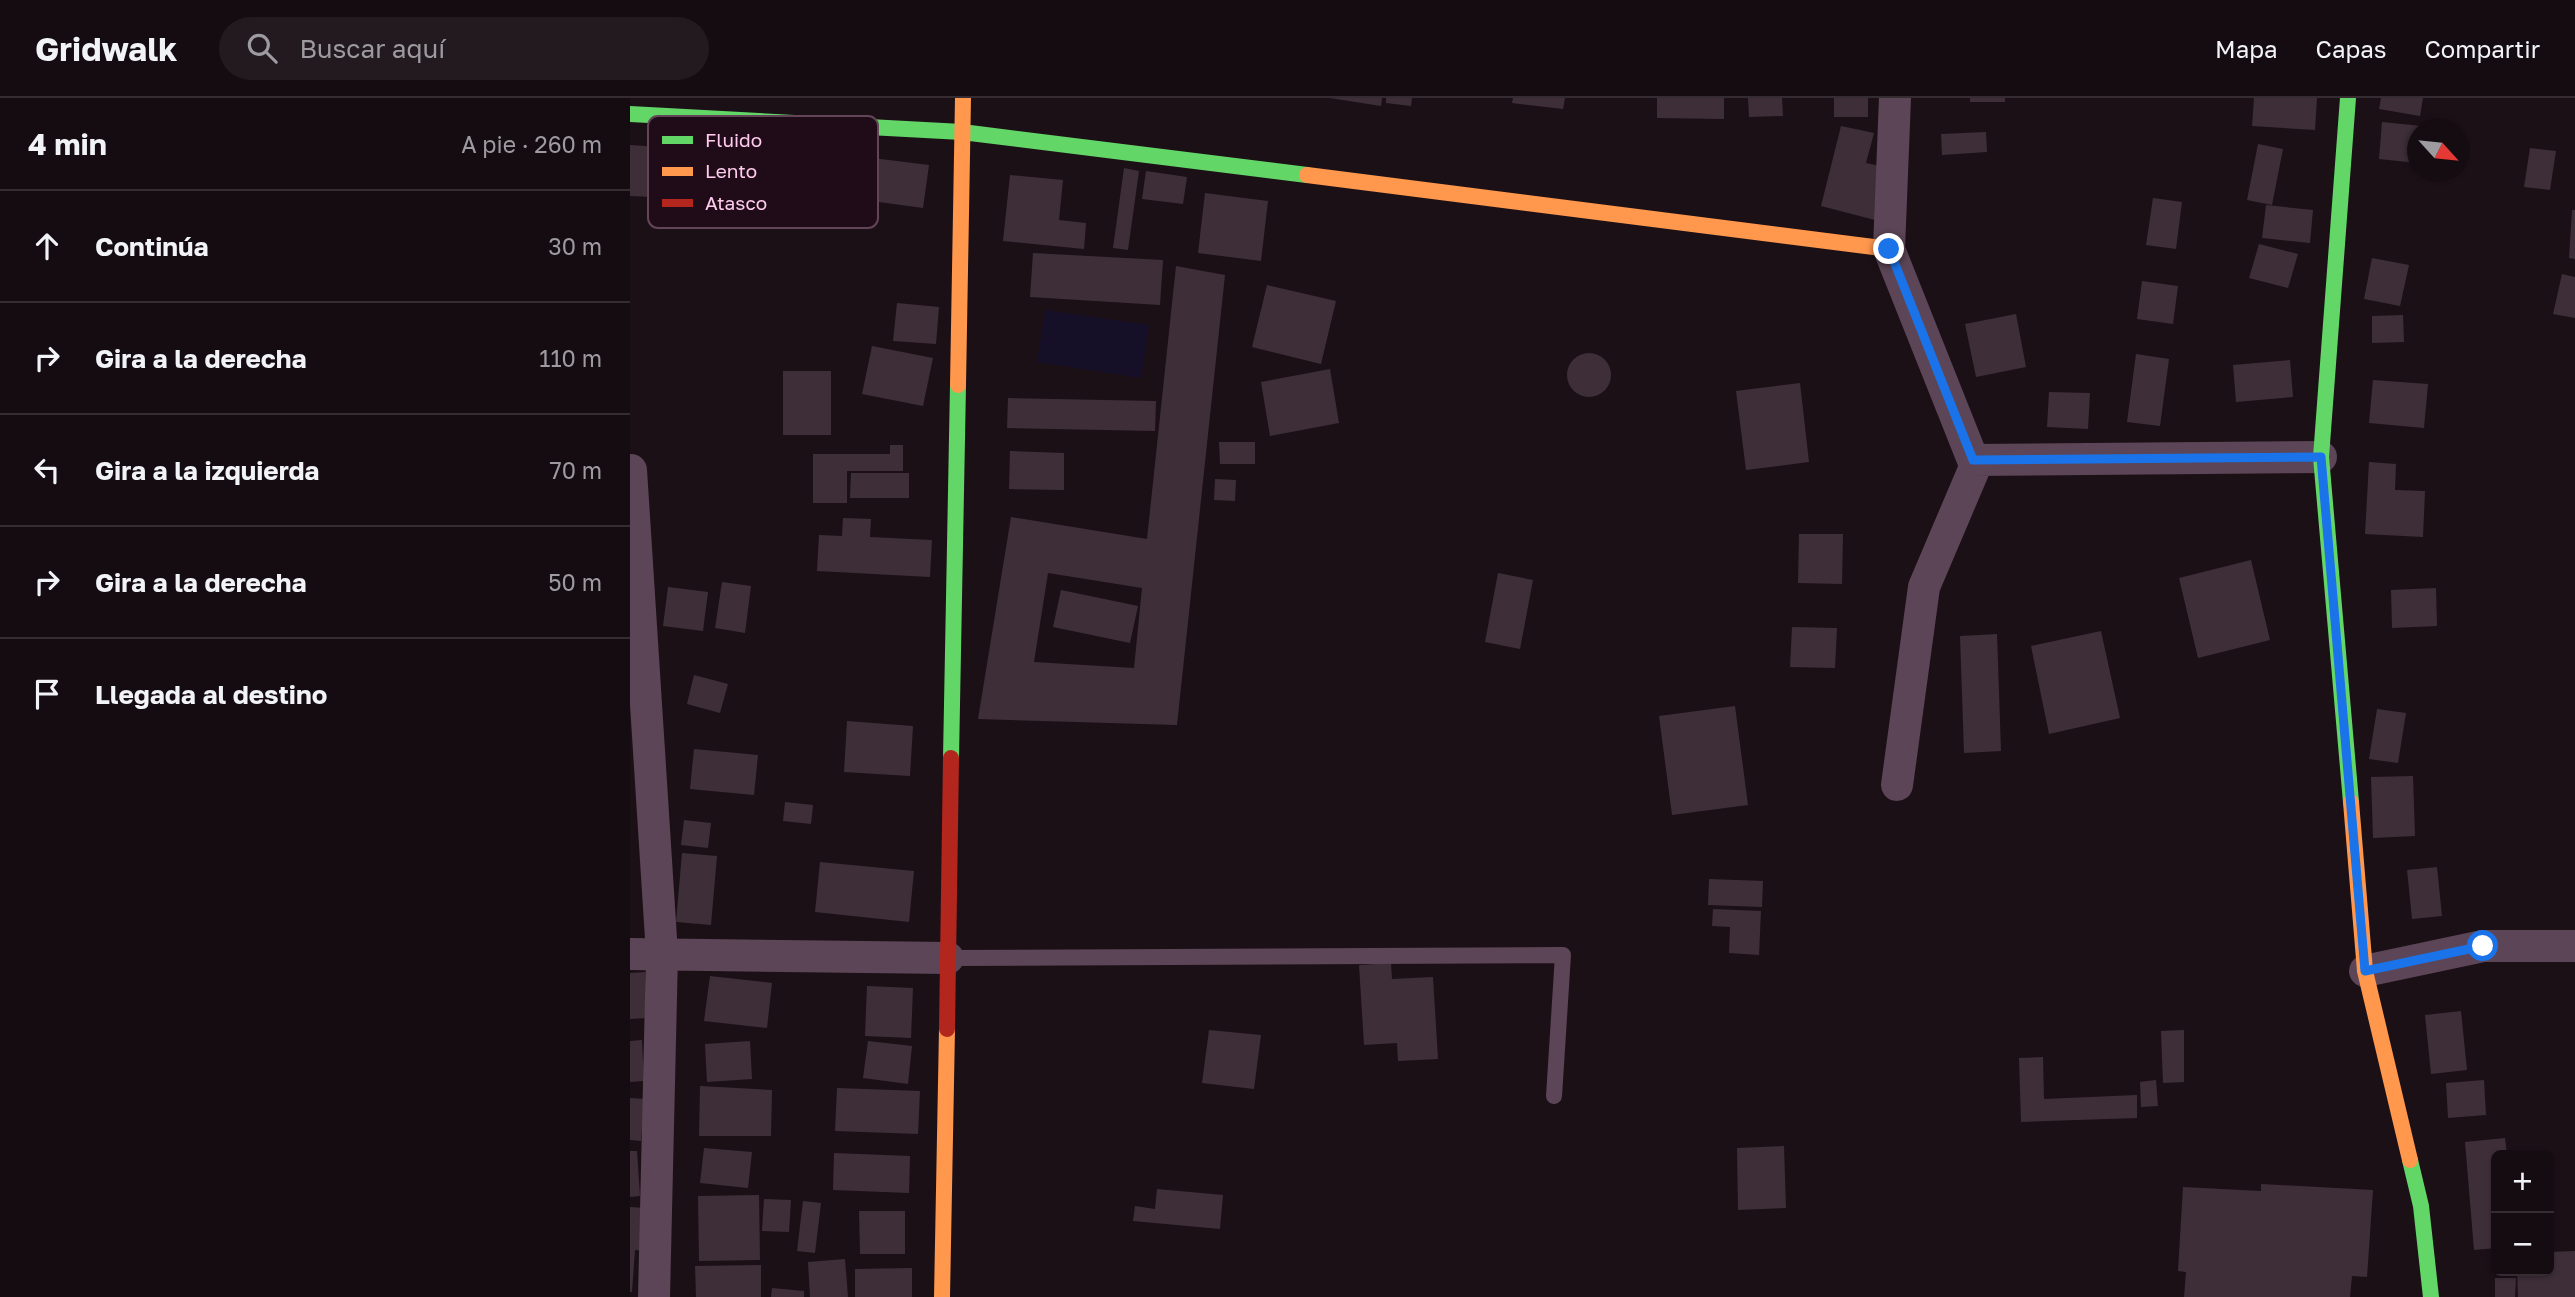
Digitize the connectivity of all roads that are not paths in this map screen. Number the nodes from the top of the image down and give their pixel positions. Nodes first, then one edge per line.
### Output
1 (963, 98) edge
2 (1895, 98) edge
3 (2348, 98) edge
4 (630, 114) edge
5 (669, 116) edge
6 (878, 127) edge
7 (962, 131) junction
8 (1889, 249) junction
9 (2321, 457) junction
10 (1973, 460) junction
11 (631, 470) edge
12 (1897, 785) dead end
13 (2575, 946) edge
14 (630, 954) edge
15 (662, 954) junction
16 (948, 958) junction
17 (2365, 971) junction
18 (1554, 1096) dead end
19 (654, 1297) edge
20 (942, 1297) edge
21 (2431, 1297) edge

1 - 7 street
2 - 8 street
3 - 9 street
4 - 5 street
6 - 7 street
7 - 8 street
7 - 16 street
8 - 10 street
9 - 10 street
9 - 17 street
10 - 12 street
11 - 15 street
13 - 17 street
14 - 15 street
15 - 16 street
15 - 19 street
16 - 18 lane
16 - 20 street
17 - 21 street

